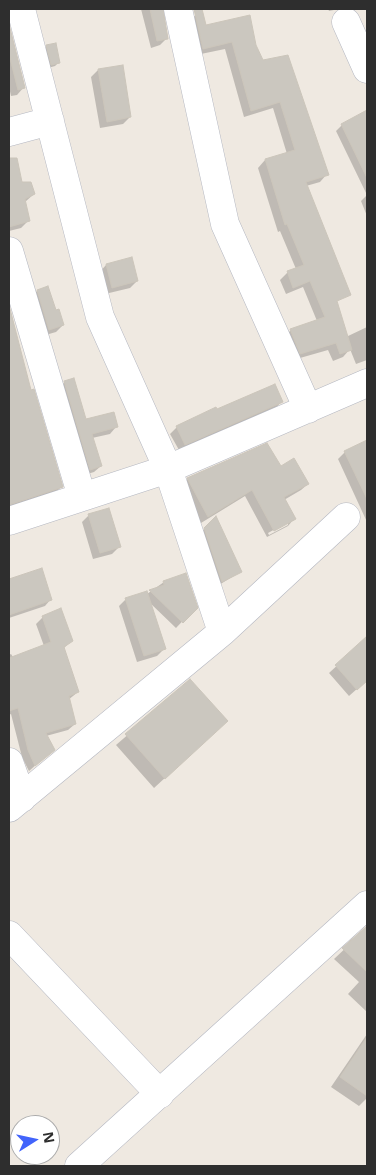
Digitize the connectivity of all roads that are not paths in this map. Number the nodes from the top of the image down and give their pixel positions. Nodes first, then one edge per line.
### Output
1 (20, 9) edge
2 (178, 9) edge
3 (346, 22) dead end
4 (367, 69) edge
5 (50, 121) junction
6 (9, 132) edge
7 (9, 251) edge
8 (367, 383) edge
9 (308, 408) junction
10 (168, 469) junction
11 (82, 497) junction
12 (346, 517) dead end
13 (9, 521) edge
14 (222, 632) junction
15 (9, 762) edge
16 (15, 803) edge
17 (367, 905) edge
18 (9, 935) edge
19 (160, 1094) junction
20 (79, 1166) edge

1 - 5 street
2 - 9 street
3 - 4 street
5 - 6 street
5 - 10 street
7 - 11 street
8 - 9 street
9 - 10 street
10 - 11 street
10 - 14 street
11 - 13 street
12 - 14 street
14 - 16 street
15 - 16 street
17 - 19 street
18 - 19 street
19 - 20 street

